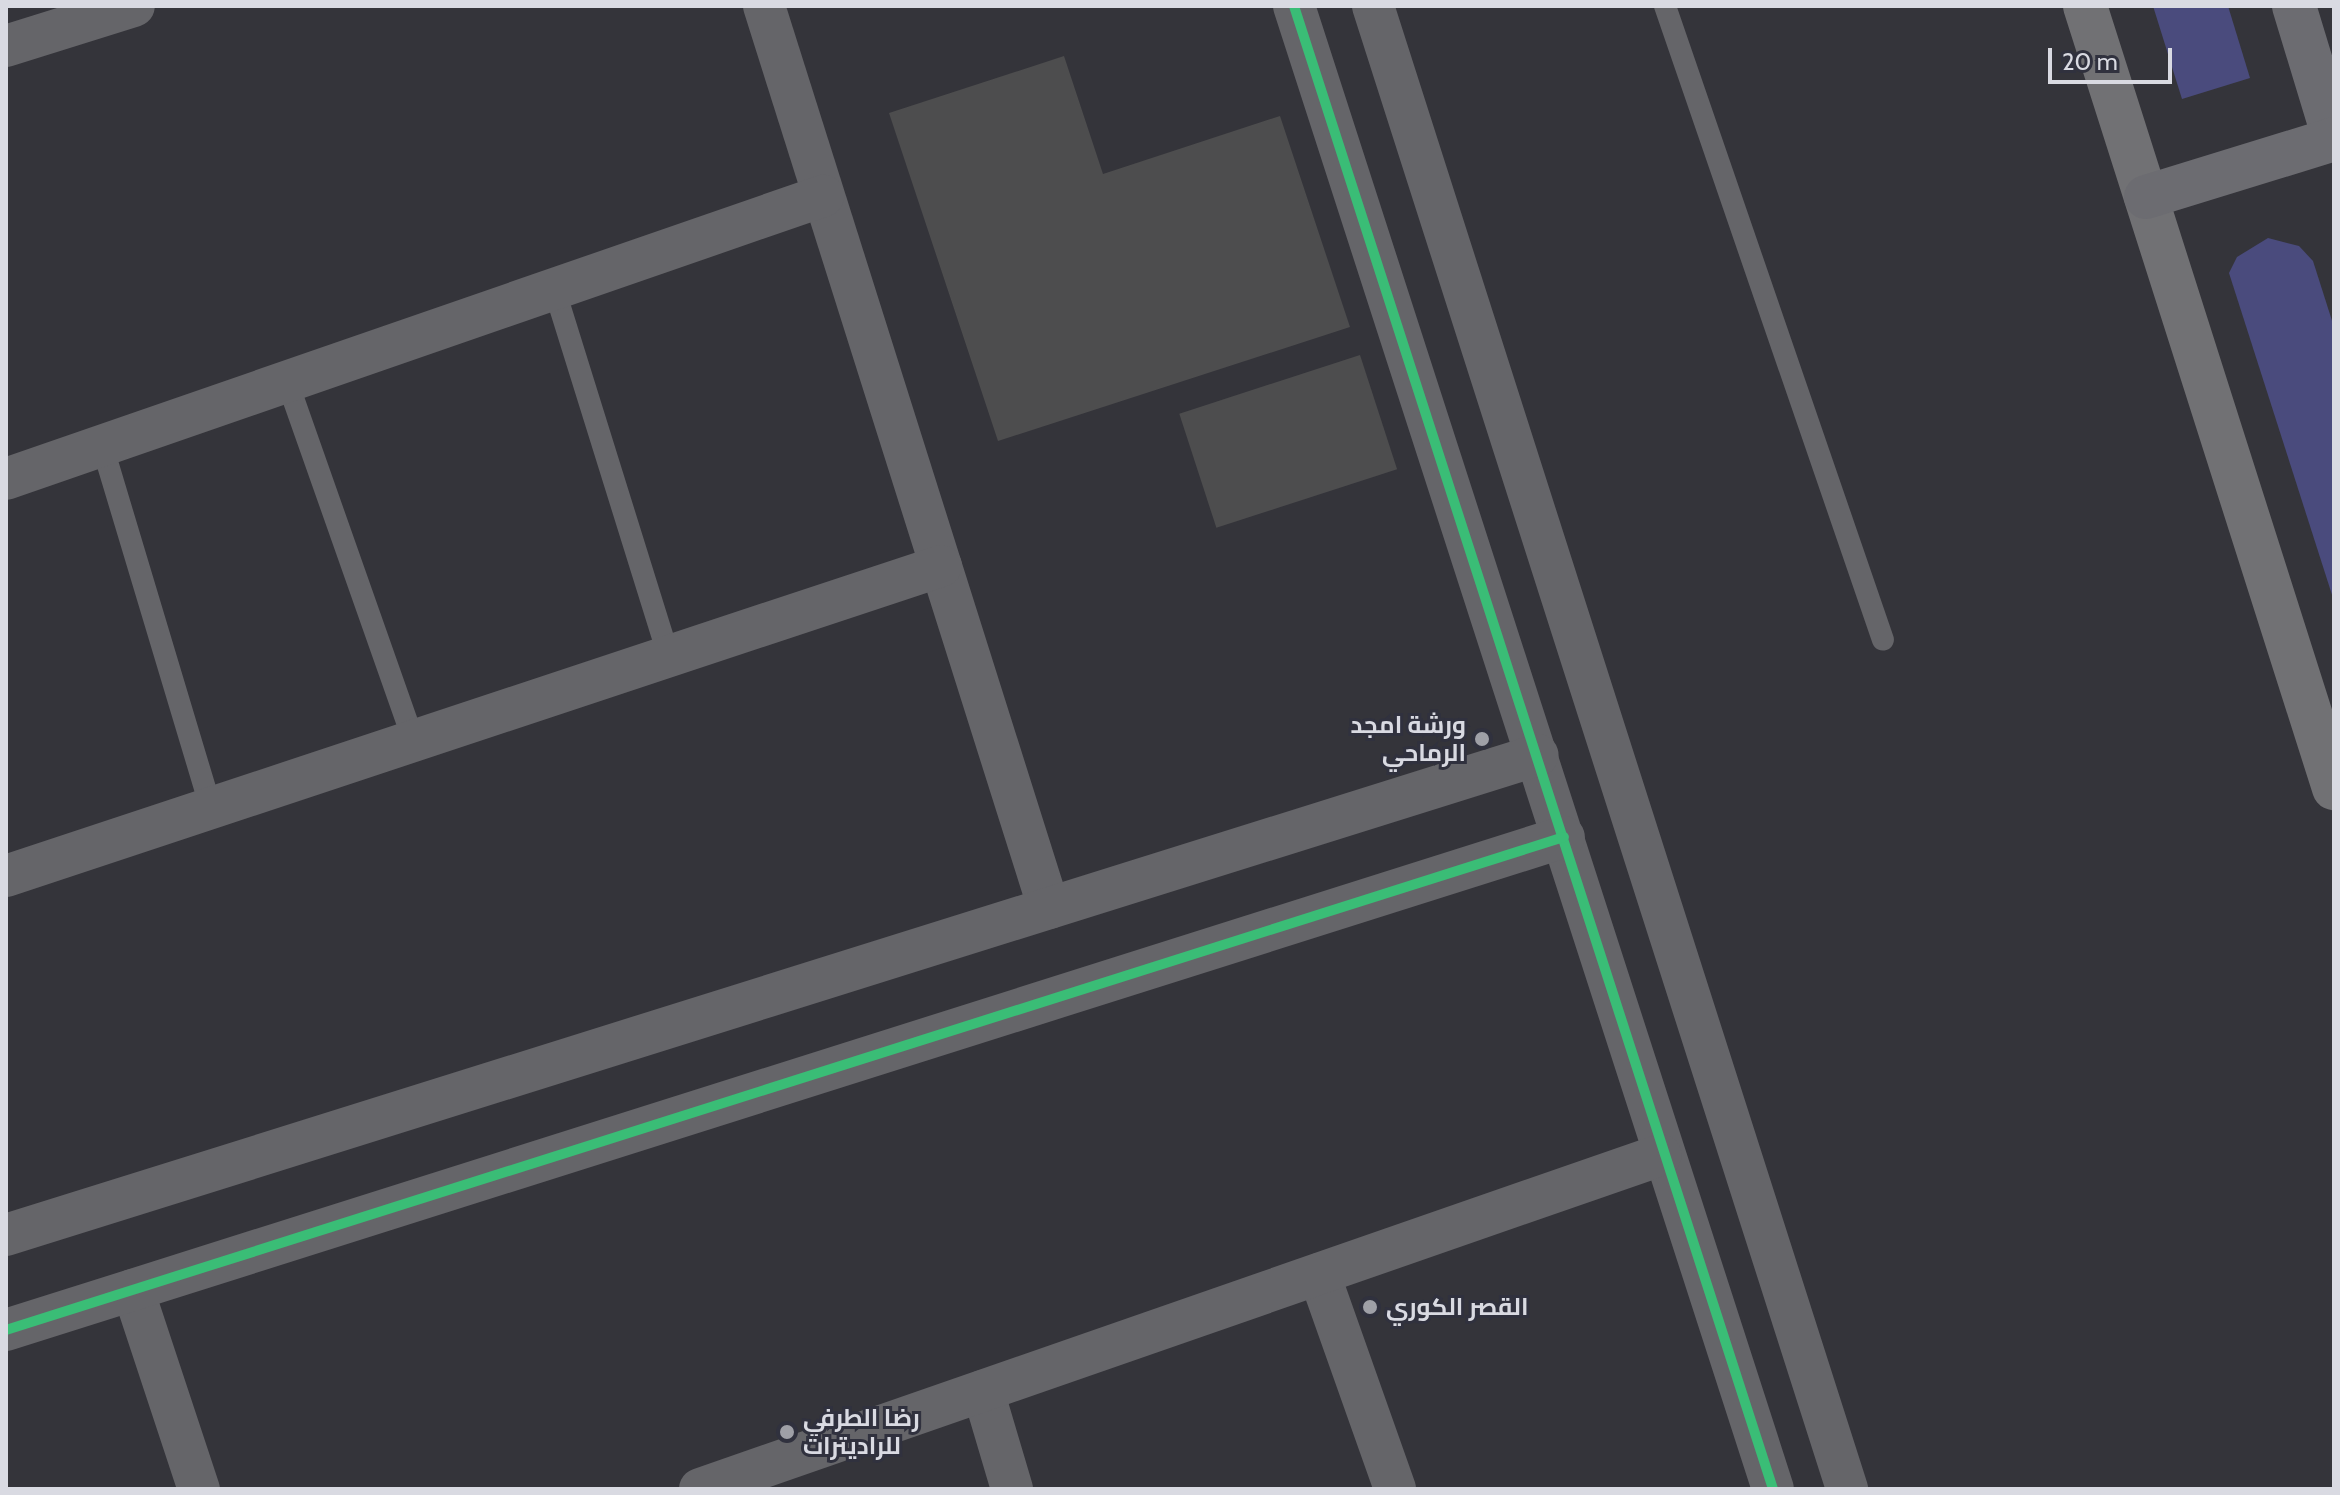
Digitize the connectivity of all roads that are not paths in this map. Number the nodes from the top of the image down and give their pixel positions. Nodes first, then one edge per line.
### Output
1 (134, 6) edge
2 (764, 6) edge
3 (1294, 6) edge
4 (1373, 6) edge
5 (1665, 6) edge
6 (2085, 6) edge
7 (2294, 6) edge
8 (6, 46) edge
9 (2334, 139) edge
10 (823, 196) junction
11 (2146, 197) junction
12 (554, 288) junction
13 (287, 381) junction
14 (102, 445) junction
15 (6, 479) edge
16 (941, 566) junction
17 (1883, 640) dead end
18 (669, 657) junction
19 (414, 741) junction
20 (1538, 755) junction
21 (2334, 788) edge
22 (211, 808) junction
23 (1564, 837) junction
24 (6, 876) edge
25 (1049, 908) junction
26 (1661, 1155) junction
27 (6, 1235) edge
28 (1319, 1274) junction
29 (133, 1290) junction
30 (6, 1330) edge
31 (983, 1391) junction
32 (199, 1489) edge
33 (700, 1489) edge
34 (1012, 1489) edge
35 (1395, 1489) edge
36 (1773, 1489) edge
37 (1847, 1489) edge

1 - 8 street
2 - 10 street
3 - 20 street
4 - 37 street
5 - 17 lane
6 - 11 main road
7 - 9 highway
9 - 11 highway
10 - 12 street
10 - 16 street
11 - 21 main road
12 - 13 street
12 - 18 lane
13 - 14 street
13 - 19 lane
14 - 15 street
14 - 22 lane
16 - 18 street
16 - 25 street
18 - 19 street
19 - 22 street
20 - 23 street
20 - 25 street
22 - 24 street
23 - 26 street
23 - 29 street
25 - 27 street
26 - 28 street
26 - 36 street
28 - 31 street
28 - 35 street
29 - 30 street
29 - 32 street
31 - 33 street
31 - 34 street

